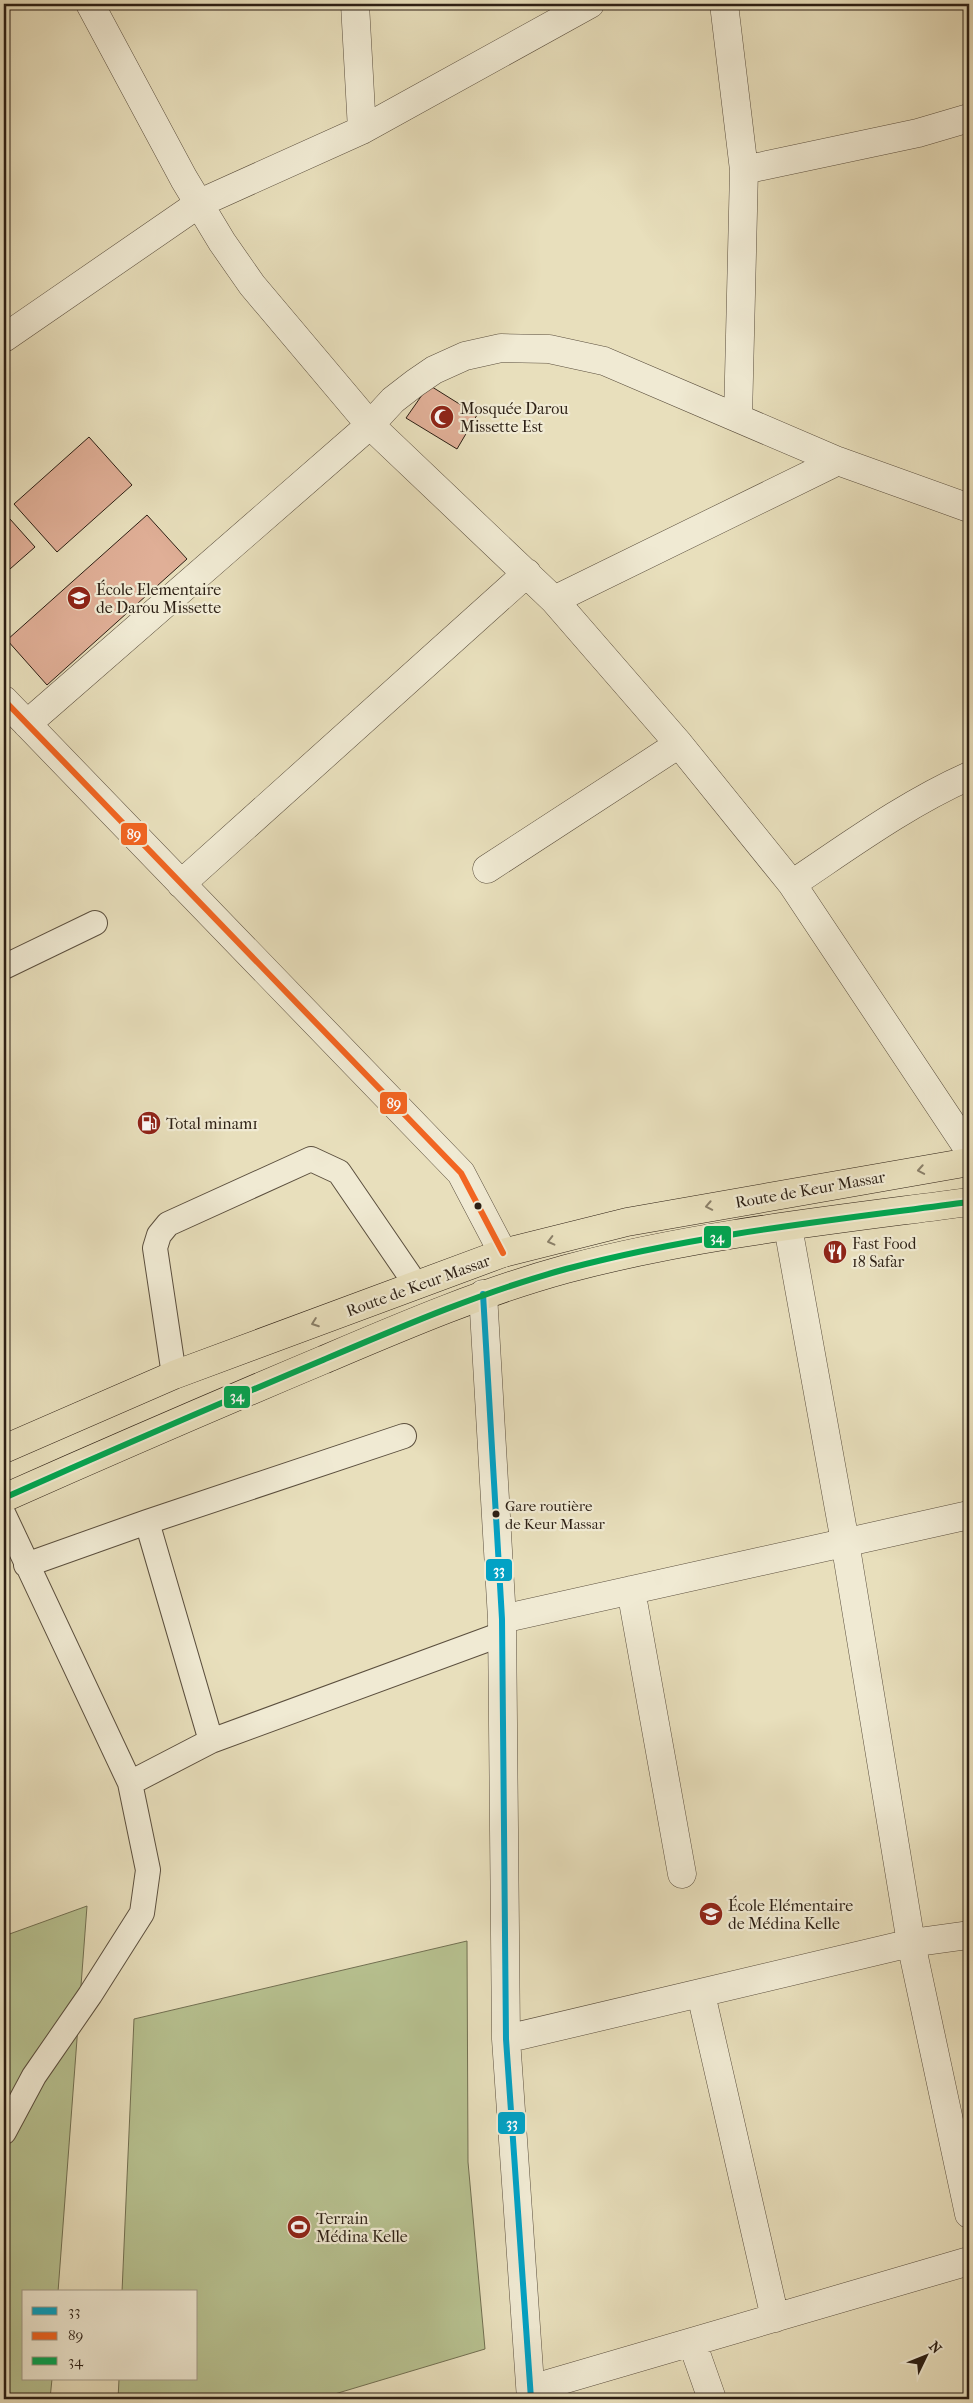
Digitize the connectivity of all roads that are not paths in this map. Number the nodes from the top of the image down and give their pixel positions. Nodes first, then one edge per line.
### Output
1 (90, 4) edge
2 (355, 4) edge
3 (590, 4) edge
4 (724, 4) edge
5 (969, 118) edge
6 (362, 130) junction
7 (744, 170) junction
8 (200, 203) junction
9 (4, 338) edge
10 (738, 418) junction
11 (370, 424) junction
12 (838, 461) junction
13 (969, 508) edge
14 (527, 573) junction
15 (554, 600) junction
16 (4, 700) edge
17 (27, 724) junction
18 (679, 744) junction
19 (969, 776) edge
20 (487, 869) dead end
21 (181, 884) junction
22 (792, 884) junction
23 (95, 922) dead end
24 (4, 967) edge
25 (969, 1150) edge
26 (969, 1162) edge
27 (969, 1202) edge
28 (788, 1227) junction
29 (503, 1253) junction
30 (417, 1286) junction
31 (483, 1294) junction
32 (174, 1376) junction
33 (404, 1436) dead end
34 (4, 1450) edge
35 (4, 1498) edge
36 (969, 1514) edge
37 (4, 1515) edge
38 (147, 1522) junction
39 (845, 1542) junction
40 (26, 1565) junction
41 (631, 1590) junction
42 (502, 1627) junction
43 (211, 1741) junction
44 (130, 1783) junction
45 (682, 1874) dead end
46 (969, 1935) edge
47 (911, 1943) junction
48 (701, 1994) junction
49 (506, 2039) junction
50 (4, 2132) edge
51 (969, 2214) edge
52 (969, 2261) edge
53 (775, 2318) junction
54 (692, 2342) junction
55 (531, 2394) edge
56 (712, 2399) edge

1 - 8 street
2 - 6 street
3 - 6 street
4 - 7 street
5 - 7 street
6 - 8 street
7 - 10 street
8 - 9 street
8 - 11 street
10 - 11 street
10 - 12 street
11 - 14 street
11 - 17 street
12 - 13 street
12 - 15 street
14 - 15 street
14 - 21 street
15 - 18 street
16 - 17 street
17 - 21 street
18 - 20 street
18 - 22 street
19 - 22 street
21 - 29 street
22 - 25 street
23 - 24 lane
26 -> 29 main road, Route de Keur Massar
27 - 28 main road, Route de Keur Massar
28 - 31 main road, Route de Keur Massar
28 - 39 street
29 - 30 main road, Route de Keur Massar
30 -> 32 main road, Route de Keur Massar
30 - 32 lane
31 - 35 main road, Route de Keur Massar
31 - 42 street
32 - 34 main road, Route de Keur Massar
33 - 38 lane
36 - 39 street
37 - 40 lane
38 - 40 lane
38 - 43 lane
39 - 41 street
39 - 47 street
40 - 44 lane
41 - 42 street
41 - 45 street
42 - 43 lane
42 - 49 street
43 - 44 lane
44 - 50 lane
46 - 47 street
47 - 48 street
47 - 51 street
48 - 49 street
48 - 53 street
49 - 55 street
52 - 53 street
53 - 54 street
54 - 55 street
54 - 56 street

